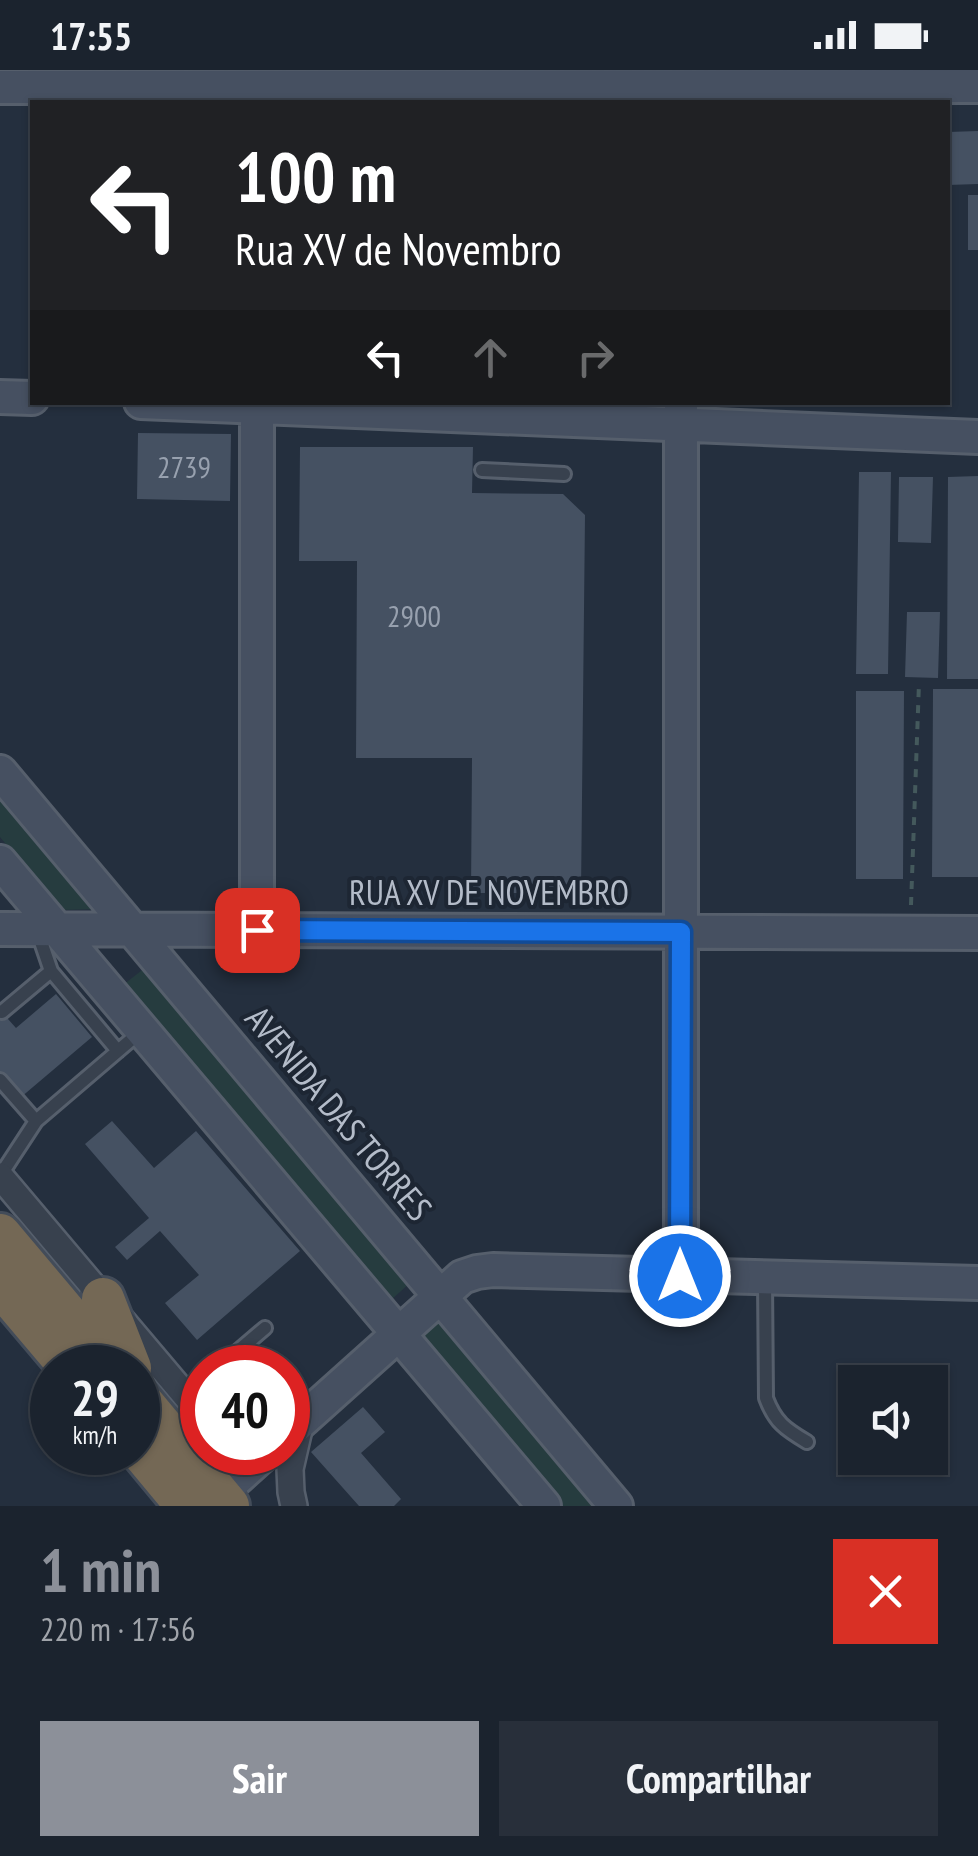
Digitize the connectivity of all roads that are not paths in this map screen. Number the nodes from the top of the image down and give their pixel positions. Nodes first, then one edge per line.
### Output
1 (682, 86) edge
2 (978, 86) edge
3 (258, 87) edge
4 (0, 88) edge
5 (0, 397) edge
6 (30, 398) edge
7 (257, 405) edge
8 (682, 414) edge
9 (978, 436) edge
10 (482, 470) dead end
11 (564, 474) dead end
12 (0, 772) edge
13 (0, 862) edge
14 (0, 929) edge
15 (46, 930) junction
16 (133, 930) junction
17 (257, 930) junction
18 (681, 932) junction
19 (978, 933) edge
20 (51, 971) junction
21 (2, 1012) edge
22 (130, 1041) junction
23 (0, 1080) edge
24 (36, 1121) junction
25 (0, 1176) edge
26 (0, 1235) edge
27 (680, 1276) junction
28 (766, 1278) junction
29 (978, 1283) edge
30 (0, 1284) edge
31 (440, 1296) junction
32 (103, 1299) junction
33 (266, 1328) dead end
34 (398, 1334) junction
35 (51, 1345) edge
36 (93, 1345) edge
37 (121, 1345) edge
38 (246, 1345) edge
39 (164, 1404) edge
40 (310, 1410) edge
41 (806, 1442) dead end
42 (232, 1475) edge
43 (290, 1475) edge
44 (196, 1500) edge
45 (294, 1506) edge
46 (544, 1506) edge
47 (616, 1506) edge

1 - 2 main road
1 - 3 main road
3 - 4 main road
5 - 6 main road
7 - 8 main road
7 - 17 main road
8 - 9 main road
8 - 18 main road
10 - 11 lane
12 - 16 main road, AVENIDA DAS TORRES
13 - 15 main road
14 - 15 main road, RUA XV DE NOVEMBRO
15 - 16 main road, RUA XV DE NOVEMBRO
15 - 20 lane
15 - 22 main road
16 - 17 main road, RUA XV DE NOVEMBRO
16 - 31 main road, AVENIDA DAS TORRES
17 - 18 main road, RUA XV DE NOVEMBRO
18 - 19 main road, RUA XV DE NOVEMBRO
18 - 27 main road
20 - 21 lane
20 - 22 lane
22 - 24 lane
22 - 34 main road
23 - 24 lane
24 - 25 lane
25 - 32 street
26 - 36 highway
27 - 28 main road
27 - 31 main road
28 - 29 main road
28 - 41 lane
30 - 35 highway
31 - 34 main road
31 - 47 main road, AVENIDA DAS TORRES
32 - 37 highway
32 - 39 street
33 - 38 lane
34 - 40 main road
34 - 46 main road
39 - 44 highway
42 - 44 main road
43 - 45 street

